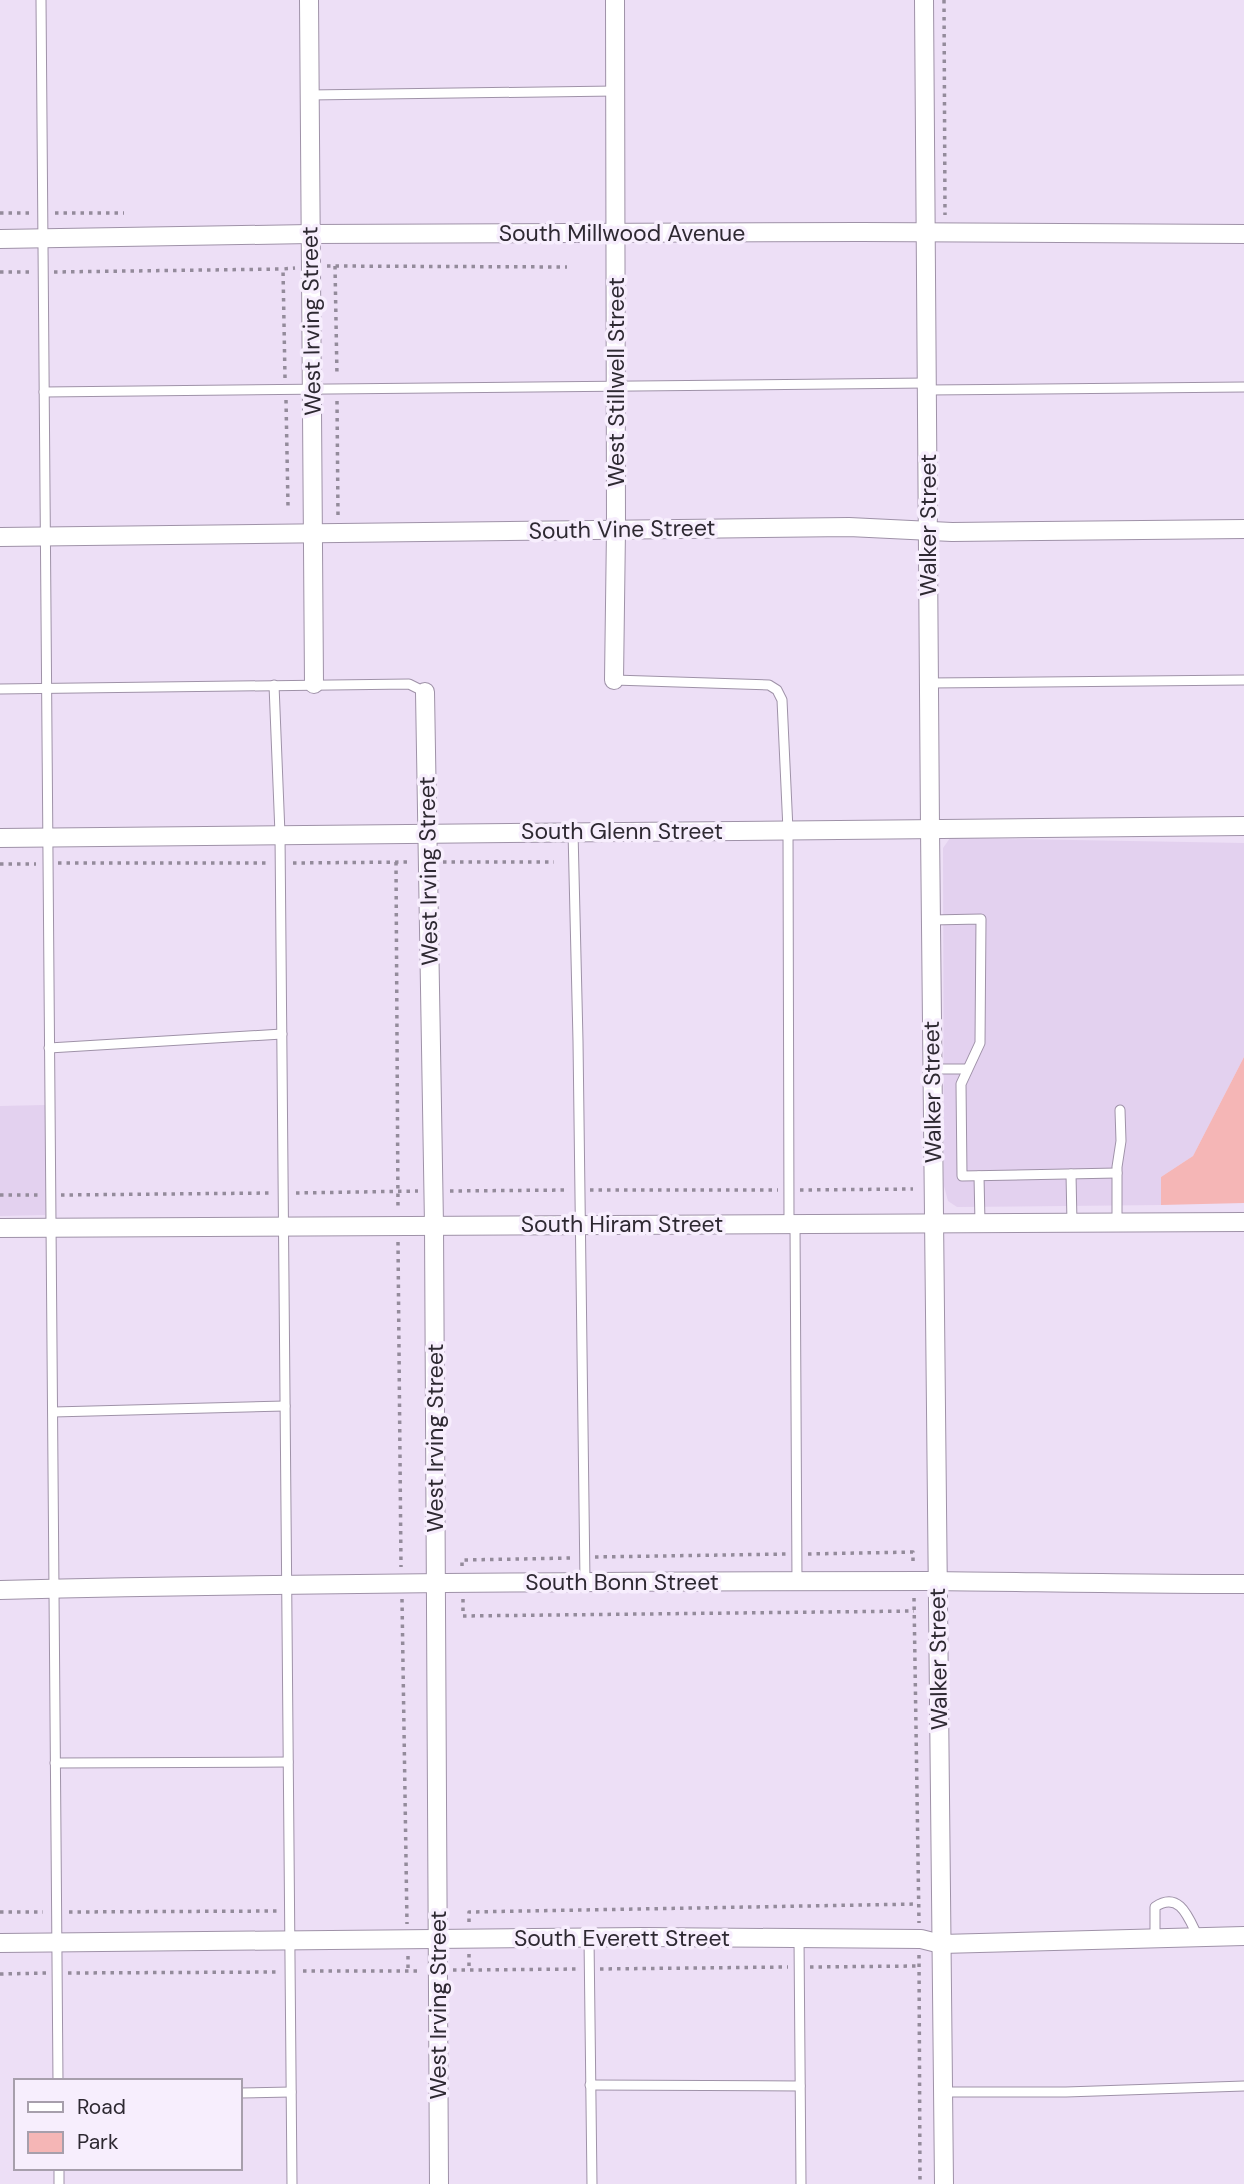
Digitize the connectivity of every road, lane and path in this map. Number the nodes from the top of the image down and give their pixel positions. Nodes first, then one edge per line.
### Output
1 (41, 0) edge
2 (309, 0) edge
3 (615, 0) edge
4 (924, 0) edge
5 (944, 0) edge
6 (615, 91) junction
7 (309, 95) junction
8 (0, 212) edge
9 (43, 212) junction
10 (124, 212) dead end
11 (945, 222) dead end
12 (615, 233) junction
13 (310, 234) junction
14 (925, 234) junction
15 (1244, 234) edge
16 (43, 238) junction
17 (0, 239) edge
18 (310, 266) junction
19 (567, 267) dead end
20 (283, 269) junction
21 (0, 272) edge
22 (43, 272) junction
23 (616, 387) junction
24 (927, 387) junction
25 (1244, 387) edge
26 (286, 390) junction
27 (312, 390) junction
28 (44, 392) junction
29 (288, 506) dead end
30 (616, 529) junction
31 (1244, 529) edge
32 (928, 531) junction
33 (313, 532) junction
34 (45, 536) junction
35 (0, 537) edge
36 (614, 680) joint
37 (1244, 680) edge
38 (929, 683) junction
39 (314, 684) junction
40 (274, 685) junction
41 (46, 688) junction
42 (0, 689) edge
43 (425, 692) joint
44 (1244, 826) edge
45 (930, 829) junction
46 (788, 830) junction
47 (573, 831) junction
48 (427, 832) junction
49 (280, 834) junction
50 (48, 837) junction
51 (0, 838) edge
52 (396, 862) dead end
53 (931, 920) junction
54 (282, 1034) junction
55 (49, 1048) junction
56 (932, 1069) junction
57 (967, 1069) junction
58 (1121, 1110) dead end
59 (1117, 1173) junction
60 (1071, 1174) junction
61 (979, 1175) junction
62 (913, 1189) dead end
63 (580, 1190) junction
64 (789, 1190) junction
65 (433, 1191) junction
66 (398, 1192) junction
67 (283, 1193) junction
68 (0, 1195) edge
69 (50, 1195) junction
70 (934, 1223) junction
71 (980, 1223) junction
72 (1072, 1223) junction
73 (1117, 1223) junction
74 (1244, 1223) edge
75 (580, 1224) junction
76 (792, 1224) junction
77 (398, 1225) junction
78 (434, 1225) junction
79 (284, 1226) junction
80 (51, 1227) junction
81 (0, 1228) edge
82 (285, 1406) junction
83 (53, 1412) junction
84 (937, 1581) junction
85 (585, 1582) junction
86 (797, 1582) junction
87 (401, 1583) junction
88 (436, 1583) junction
89 (286, 1584) junction
90 (1244, 1584) edge
91 (54, 1588) junction
92 (0, 1590) edge
93 (914, 1611) dead end
94 (288, 1762) junction
95 (55, 1763) junction
96 (289, 1911) junction
97 (0, 1912) edge
98 (56, 1912) junction
99 (1244, 1936) edge
100 (1198, 1937) junction
101 (589, 1938) junction
102 (799, 1938) junction
103 (919, 1938) junction
104 (1155, 1938) junction
105 (408, 1940) junction
106 (438, 1940) junction
107 (290, 1941) junction
108 (0, 1943) edge
109 (57, 1943) junction
110 (941, 1944) junction
111 (438, 1970) junction
112 (469, 1970) dead end
113 (408, 1971) junction
114 (290, 1972) junction
115 (57, 1973) junction
116 (0, 1974) edge
117 (58, 2079) edge
118 (590, 2085) junction
119 (800, 2086) junction
120 (1244, 2087) edge
121 (291, 2092) junction
122 (943, 2092) junction
123 (242, 2093) edge
124 (292, 2184) edge
125 (439, 2184) edge
126 (592, 2184) edge
127 (801, 2184) edge
128 (920, 2184) edge
129 (944, 2184) edge

1 - 9 lane
2 - 7 street, West Irving Street
3 - 6 street, West Stillwell Street
4 - 14 street, Walker Street
5 - 11 path
6 - 7 lane
6 - 12 street, West Stillwell Street
7 - 13 street, West Irving Street
8 - 9 path
9 - 10 path
9 - 16 lane
12 - 13 street, South Millwood Avenue
12 - 14 street, South Millwood Avenue
12 - 23 street, West Stillwell Street
13 - 16 street, South Millwood Avenue
13 - 18 street, West Irving Street
14 - 15 street, South Millwood Avenue
14 - 24 street, Walker Street
16 - 17 street, South Millwood Avenue
16 - 22 lane
18 - 19 path
18 - 20 path
18 - 27 street, West Irving Street
20 - 22 path
20 - 26 path
21 - 22 path
22 - 28 lane
23 - 24 lane
23 - 27 lane
23 - 30 street, West Stillwell Street
24 - 25 lane
24 - 32 street, Walker Street
26 - 27 lane
26 - 28 lane
26 - 29 path
27 - 33 street, West Irving Street
28 - 34 lane
30 - 32 street, South Vine Street
30 - 33 street, South Vine Street
30 - 36 street, West Stillwell Street
31 - 32 street, South Vine Street
32 - 38 street, Walker Street
33 - 34 street, South Vine Street
33 - 39 street, West Irving Street
34 - 35 street, South Vine Street
34 - 41 lane
36 - 46 lane
37 - 38 lane
38 - 45 street, Walker Street
39 - 40 lane
39 - 43 lane
40 - 41 lane
40 - 49 lane
41 - 42 lane
41 - 50 lane
43 - 48 street, West Irving Street
44 - 45 street, South Glenn Street
45 - 46 street, South Glenn Street
45 - 53 street, Walker Street
46 - 47 street, South Glenn Street
46 - 64 lane
47 - 48 street, South Glenn Street
47 - 63 lane
48 - 49 street, South Glenn Street
48 - 65 street, West Irving Street
49 - 50 street, South Glenn Street
49 - 54 lane
50 - 51 street, South Glenn Street
50 - 55 lane
52 - 66 path
53 - 56 street, Walker Street
53 - 57 lane
54 - 55 lane
54 - 67 lane
55 - 69 lane
56 - 57 lane
56 - 70 street, Walker Street
57 - 61 lane
58 - 59 lane
59 - 60 lane
59 - 73 lane
60 - 61 lane
60 - 72 lane
61 - 71 lane
62 - 64 path
63 - 64 path
63 - 65 path
63 - 75 lane
64 - 76 lane
65 - 66 path
65 - 78 street, West Irving Street
66 - 67 path
66 - 77 path
67 - 69 path
67 - 79 lane
68 - 69 path
69 - 80 lane
70 - 71 street, South Hiram Street
70 - 76 street, South Hiram Street
70 - 84 street, Walker Street
71 - 72 street, South Hiram Street
72 - 73 street, South Hiram Street
73 - 74 street, South Hiram Street
75 - 76 street, South Hiram Street
75 - 78 street, South Hiram Street
75 - 85 lane
76 - 86 lane
77 - 78 street, South Hiram Street
77 - 79 street, South Hiram Street
77 - 87 path
78 - 88 street, West Irving Street
79 - 80 street, South Hiram Street
79 - 82 lane
80 - 81 street, South Hiram Street
80 - 83 lane
82 - 83 lane
82 - 89 lane
83 - 91 lane
84 - 86 street, South Bonn Street
84 - 90 street, South Bonn Street
84 - 110 street, Walker Street
85 - 86 street, South Bonn Street
85 - 88 street, South Bonn Street
87 - 88 street, South Bonn Street
87 - 89 street, South Bonn Street
87 - 105 path
88 - 106 street, West Irving Street
89 - 91 street, South Bonn Street
89 - 94 lane
91 - 92 street, South Bonn Street
91 - 95 lane
93 - 103 path
94 - 95 lane
94 - 96 lane
95 - 98 lane
96 - 98 path
96 - 107 lane
97 - 98 path
98 - 109 lane
99 - 100 street, South Everett Street
100 - 104 street, South Everett Street
100 - 104 lane
101 - 102 street, South Everett Street
101 - 106 street, South Everett Street
101 - 118 lane
102 - 103 street, South Everett Street
102 - 119 lane
103 - 110 street, South Everett Street
103 - 128 path
104 - 110 street, South Everett Street
105 - 106 street, South Everett Street
105 - 107 street, South Everett Street
105 - 113 path
106 - 111 street, West Irving Street
107 - 109 street, South Everett Street
107 - 114 lane
108 - 109 street, South Everett Street
109 - 115 lane
110 - 122 street, Walker Street
111 - 112 path
111 - 113 path
111 - 125 street, West Irving Street
113 - 114 path
114 - 115 path
114 - 121 lane
115 - 116 path
115 - 117 lane
118 - 119 lane
118 - 126 lane
119 - 127 lane
120 - 122 lane
121 - 123 lane
121 - 124 lane
122 - 129 street, Walker Street

